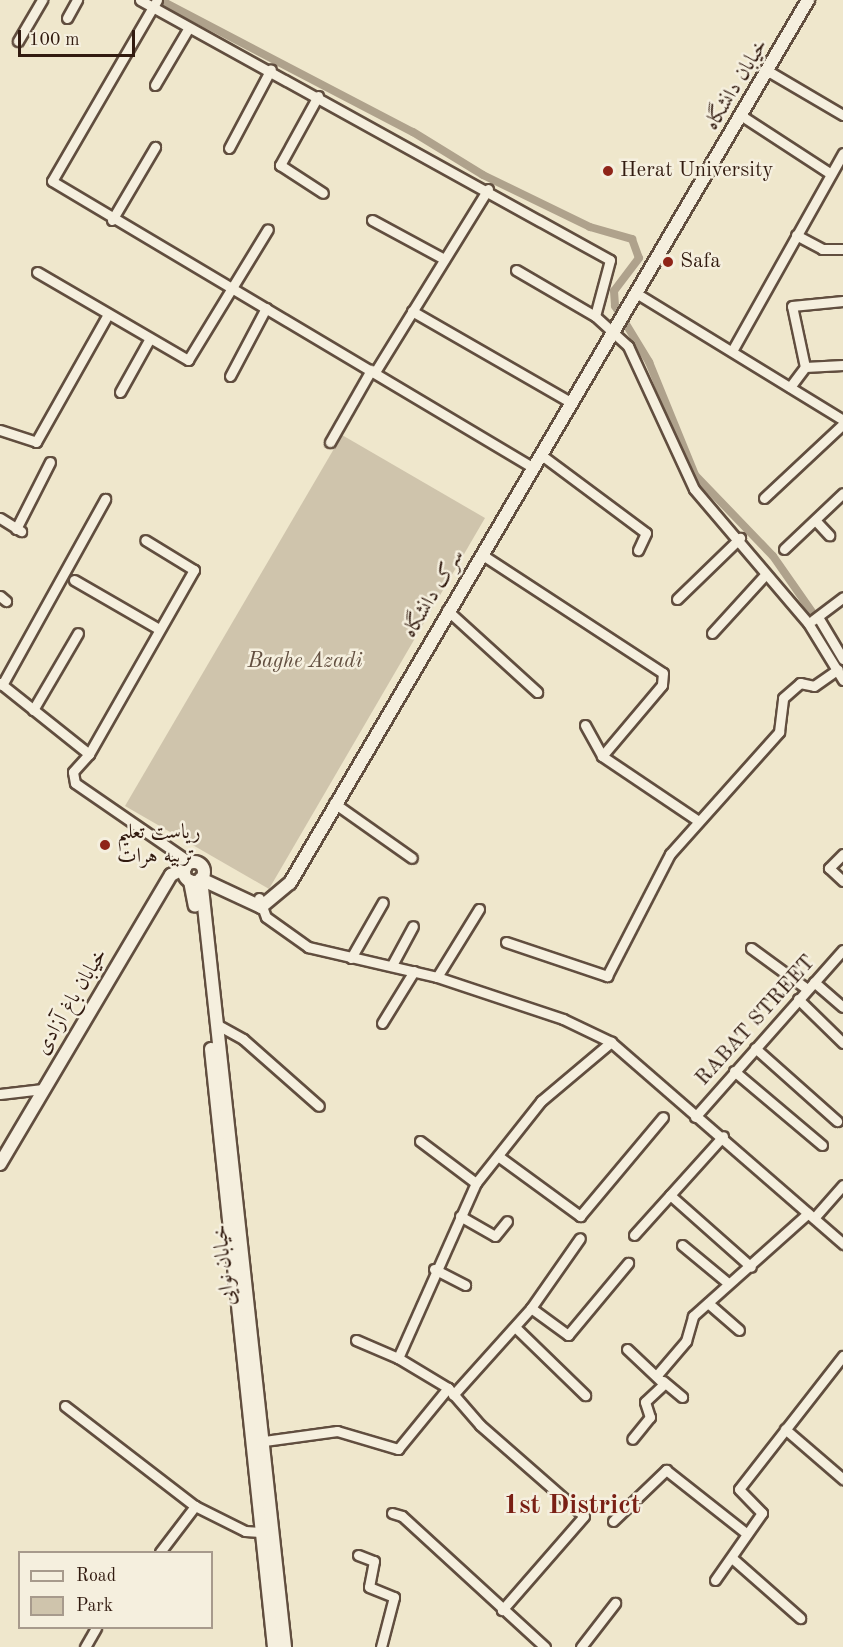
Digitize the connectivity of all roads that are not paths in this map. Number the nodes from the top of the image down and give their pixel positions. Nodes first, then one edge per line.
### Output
1 (42, 0) edge
2 (76, 0) edge
3 (140, 0) edge
4 (808, 0) edge
5 (155, 4) edge
6 (67, 18) dead end
7 (188, 29) junction
8 (18, 41) dead end
9 (271, 69) junction
10 (768, 71) junction
11 (155, 85) dead end
12 (318, 96) junction
13 (843, 115) edge
14 (742, 116) junction
15 (155, 147) dead end
16 (230, 148) dead end
17 (843, 153) edge
18 (831, 174) junction
19 (488, 189) junction
20 (323, 193) dead end
21 (112, 220) junction
22 (372, 220) dead end
23 (268, 229) dead end
24 (796, 235) junction
25 (843, 249) edge
26 (444, 259) junction
27 (516, 270) dead end
28 (37, 272) dead end
29 (232, 290) junction
30 (636, 293) junction
31 (843, 301) edge
32 (266, 308) junction
33 (412, 310) junction
34 (108, 315) junction
35 (595, 316) junction
36 (620, 321) junction
37 (150, 340) junction
38 (732, 351) junction
39 (843, 365) edge
40 (806, 367) junction
41 (373, 371) junction
42 (230, 375) dead end
43 (790, 387) junction
44 (120, 392) dead end
45 (570, 402) junction
46 (843, 422) edge
47 (0, 430) edge
48 (330, 442) dead end
49 (540, 454) junction
50 (50, 462) dead end
51 (532, 467) junction
52 (843, 494) edge
53 (764, 498) dead end
54 (105, 500) dead end
55 (815, 520) junction
56 (2, 523) edge
57 (829, 535) dead end
58 (740, 538) junction
59 (146, 540) dead end
60 (784, 549) dead end
61 (638, 550) dead end
62 (481, 554) junction
63 (764, 576) junction
64 (74, 580) dead end
65 (843, 597) edge
66 (677, 599) dead end
67 (447, 610) junction
68 (818, 617) junction
69 (808, 624) junction
70 (159, 629) junction
71 (78, 633) dead end
72 (712, 633) dead end
73 (843, 659) edge
74 (838, 669) junction
75 (843, 680) edge
76 (1, 684) edge
77 (537, 692) dead end
78 (33, 710) junction
79 (585, 724) dead end
80 (89, 754) junction
81 (602, 756) junction
82 (334, 803) junction
83 (697, 820) junction
84 (843, 854) edge
85 (412, 858) dead end
86 (188, 865) junction
87 (198, 878) junction
88 (843, 880) edge
89 (228, 889) junction
90 (383, 902) dead end
91 (260, 903) junction
92 (202, 908) junction
93 (479, 909) dead end
94 (413, 926) dead end
95 (506, 942) dead end
96 (752, 948) dead end
97 (843, 950) edge
98 (351, 958) junction
99 (392, 965) junction
100 (414, 971) junction
101 (437, 977) junction
102 (810, 986) junction
103 (798, 999) junction
104 (843, 1007) edge
105 (382, 1023) dead end
106 (216, 1024) junction
107 (611, 1041) junction
108 (843, 1043) edge
109 (755, 1048) junction
110 (734, 1071) junction
111 (43, 1089) junction
112 (0, 1094) edge
113 (319, 1106) dead end
114 (663, 1116) dead end
115 (695, 1116) junction
116 (837, 1121) dead end
117 (723, 1136) junction
118 (420, 1141) dead end
119 (822, 1145) dead end
120 (498, 1156) junction
121 (0, 1164) edge
122 (476, 1183) junction
123 (843, 1185) edge
124 (670, 1195) junction
125 (460, 1216) junction
126 (811, 1216) junction
127 (507, 1221) dead end
128 (634, 1236) dead end
129 (580, 1238) dead end
130 (843, 1244) edge
131 (682, 1245) dead end
132 (628, 1263) dead end
133 (751, 1267) junction
134 (434, 1269) junction
135 (728, 1283) junction
136 (465, 1285) dead end
137 (708, 1302) junction
138 (531, 1308) junction
139 (515, 1327) junction
140 (739, 1330) dead end
141 (356, 1340) dead end
142 (627, 1349) dead end
143 (843, 1356) edge
144 (398, 1358) junction
145 (660, 1378) junction
146 (450, 1392) junction
147 (585, 1395) dead end
148 (682, 1397) dead end
149 (65, 1406) dead end
150 (785, 1429) junction
151 (632, 1439) dead end
152 (257, 1442) junction
153 (843, 1479) edge
154 (195, 1506) junction
155 (392, 1513) dead end
156 (613, 1521) dead end
157 (260, 1532) junction
158 (747, 1534) junction
159 (161, 1551) edge
160 (358, 1555) dead end
161 (732, 1558) junction
162 (715, 1580) dead end
163 (615, 1603) dead end
164 (502, 1611) junction
165 (800, 1618) dead end
166 (95, 1629) edge
167 (85, 1647) edge
168 (274, 1647) edge
169 (285, 1647) edge
170 (381, 1647) edge
171 (545, 1647) edge
172 (581, 1647) edge

1 - 8 street
2 - 6 street
3 - 5 street
4 - 10 street, خیابان دانشگاه
5 - 7 street
5 - 21 street
7 - 9 street
7 - 11 street
9 - 12 street
9 - 16 street
10 - 13 street
10 - 14 street, خیابان دانشگاه
12 - 19 street
12 - 20 street
14 - 18 street
14 - 30 street, خیابان دانشگاه
15 - 21 street
17 - 18 street
18 - 24 street
19 - 26 street
19 - 35 street
21 - 29 street
22 - 26 street
23 - 29 street
24 - 25 street
24 - 38 street
26 - 33 street
27 - 35 street
28 - 34 street
29 - 32 street
29 - 37 street
30 - 36 street, خیابان دانشگاه
30 - 38 street
31 - 40 street
32 - 41 street
32 - 42 street
33 - 41 street
33 - 45 street
34 - 37 street
34 - 47 street
35 - 36 street
36 - 45 street, سرک دانشگاه
36 - 58 street
37 - 44 street
38 - 43 street
39 - 40 street
40 - 43 street
41 - 48 street
41 - 51 street
43 - 46 street
45 - 49 street, سرک دانشگاه
46 - 53 street
49 - 51 street, سرک دانشگاه
49 - 61 street
50 - 56 street
51 - 62 street, سرک دانشگاه
52 - 55 street
54 - 76 street
55 - 57 street
55 - 60 street
58 - 63 street
58 - 66 street
59 - 70 street
62 - 67 street, سرک دانشگاه
62 - 81 street
63 - 69 street
63 - 72 street
64 - 70 street
65 - 68 street
67 - 77 street
67 - 82 street, سرک دانشگاه
68 - 69 street
68 - 73 street
69 - 74 street
70 - 80 street
71 - 78 street
74 - 75 street
74 - 83 street
76 - 78 street
78 - 80 street
79 - 81 street
80 - 86 street
81 - 83 street
82 - 85 street
82 - 91 street, سرک دانشگاه
83 - 95 street
84 - 88 street
86 - 87 street
86 - 87 street
86 - 111 street, خیابان باغ آزادی
87 - 89 street
87 - 91 street
87 - 92 street, خیابان نوایی
87 - 152 street, خیابان نوایی
89 - 91 street
89 - 92 street
90 - 98 street
91 - 98 street
92 - 106 street, خیابان نوایی
93 - 101 street
94 - 99 street
96 - 102 street
97 - 102 street, RABAT STREET
98 - 99 street
99 - 100 street
100 - 101 street
100 - 105 street
101 - 107 street
102 - 103 street, RABAT STREET
102 - 104 street
103 - 108 street
103 - 109 street, RABAT STREET
106 - 113 street
106 - 152 street, خیابان نوایی
107 - 115 street
107 - 120 street
109 - 110 street, RABAT STREET
109 - 116 street
110 - 115 street, RABAT STREET
110 - 119 street
111 - 112 street
111 - 121 street, خیابان باغ آزادی
114 - 120 street
115 - 117 street
117 - 124 street
117 - 126 street
118 - 122 street
120 - 122 street
122 - 125 street
123 - 126 street
124 - 128 street
124 - 133 street
125 - 127 street
125 - 134 street
126 - 130 street
126 - 133 street
129 - 138 street
131 - 135 street
132 - 138 street
133 - 135 street
134 - 136 street
134 - 144 street
135 - 137 street
137 - 140 street
137 - 145 street
138 - 139 street
139 - 146 street
139 - 147 street
141 - 144 street
142 - 145 street
143 - 150 street
144 - 146 street
145 - 148 street
145 - 151 street
146 - 152 street
146 - 164 street
149 - 154 street
150 - 153 street
150 - 158 street
152 - 157 street, خیابان نوایی
152 - 169 street, خیابان نوایی
154 - 157 street
154 - 159 street
155 - 164 street
156 - 158 street
157 - 168 street, خیابان نوایی
158 - 161 street
160 - 170 street
161 - 162 street
161 - 165 street
163 - 172 street
164 - 171 street
166 - 167 street

